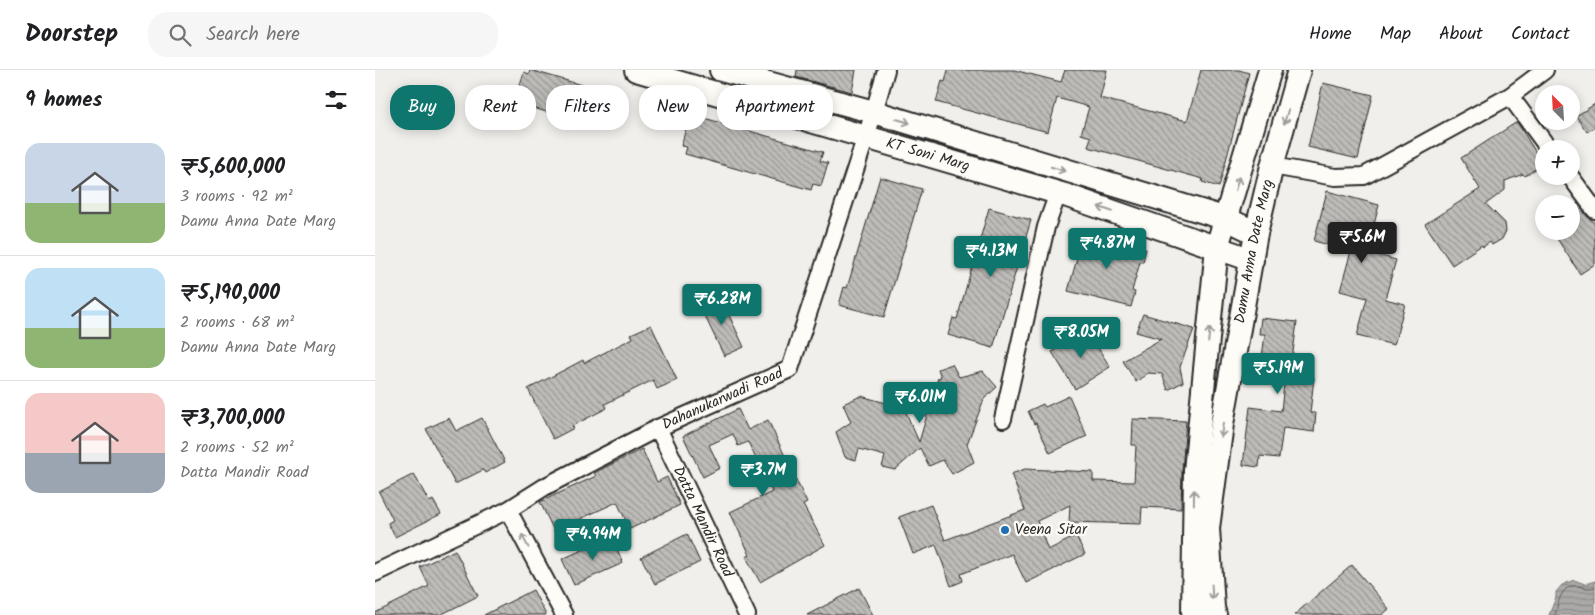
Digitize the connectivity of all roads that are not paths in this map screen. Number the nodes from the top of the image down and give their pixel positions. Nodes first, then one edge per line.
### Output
1 (636, 70) edge
2 (721, 70) edge
3 (886, 70) edge
4 (1270, 70) edge
5 (1299, 70) edge
6 (1545, 70) edge
7 (1509, 96) junction
8 (874, 112) junction
9 (866, 138) junction
10 (1542, 140) edge
11 (1272, 166) junction
12 (1577, 185) edge
13 (1058, 193) junction
14 (1595, 210) edge
15 (1227, 219) junction
16 (1256, 233) junction
17 (1217, 247) junction
18 (1251, 260) junction
19 (1003, 419) dead end
20 (658, 428) junction
21 (508, 510) junction
22 (375, 573) edge
23 (564, 615) edge
24 (747, 615) edge
25 (1195, 615) edge
26 (1215, 615) edge

1 - 9 street, KT Soni Marg
2 - 8 street, KT Soni Marg
3 - 8 street, Dahanukarwadi Road
15 -> 4 street, Damu Anna Date Marg
5 -> 11 street, Damu Anna Date Marg
6 - 7 street
7 - 10 street
7 - 11 street
8 - 9 street, Dahanukarwadi Road
8 -> 15 street, KT Soni Marg
9 - 13 street, KT Soni Marg
9 - 20 street, Dahanukarwadi Road
11 - 16 street, Damu Anna Date Marg
12 - 14 street
17 -> 13 street, KT Soni Marg
13 - 19 street
15 - 16 street, KT Soni Marg
15 - 17 street, Damu Anna Date Marg
16 - 18 street, Damu Anna Date Marg
17 - 18 street, KT Soni Marg
25 -> 17 street, Damu Anna Date Marg
18 -> 26 street, Damu Anna Date Marg
20 - 21 street, Dahanukarwadi Road
20 - 24 street, Datta Mandir Road
21 - 22 street, Dahanukarwadi Road
23 -> 21 street

